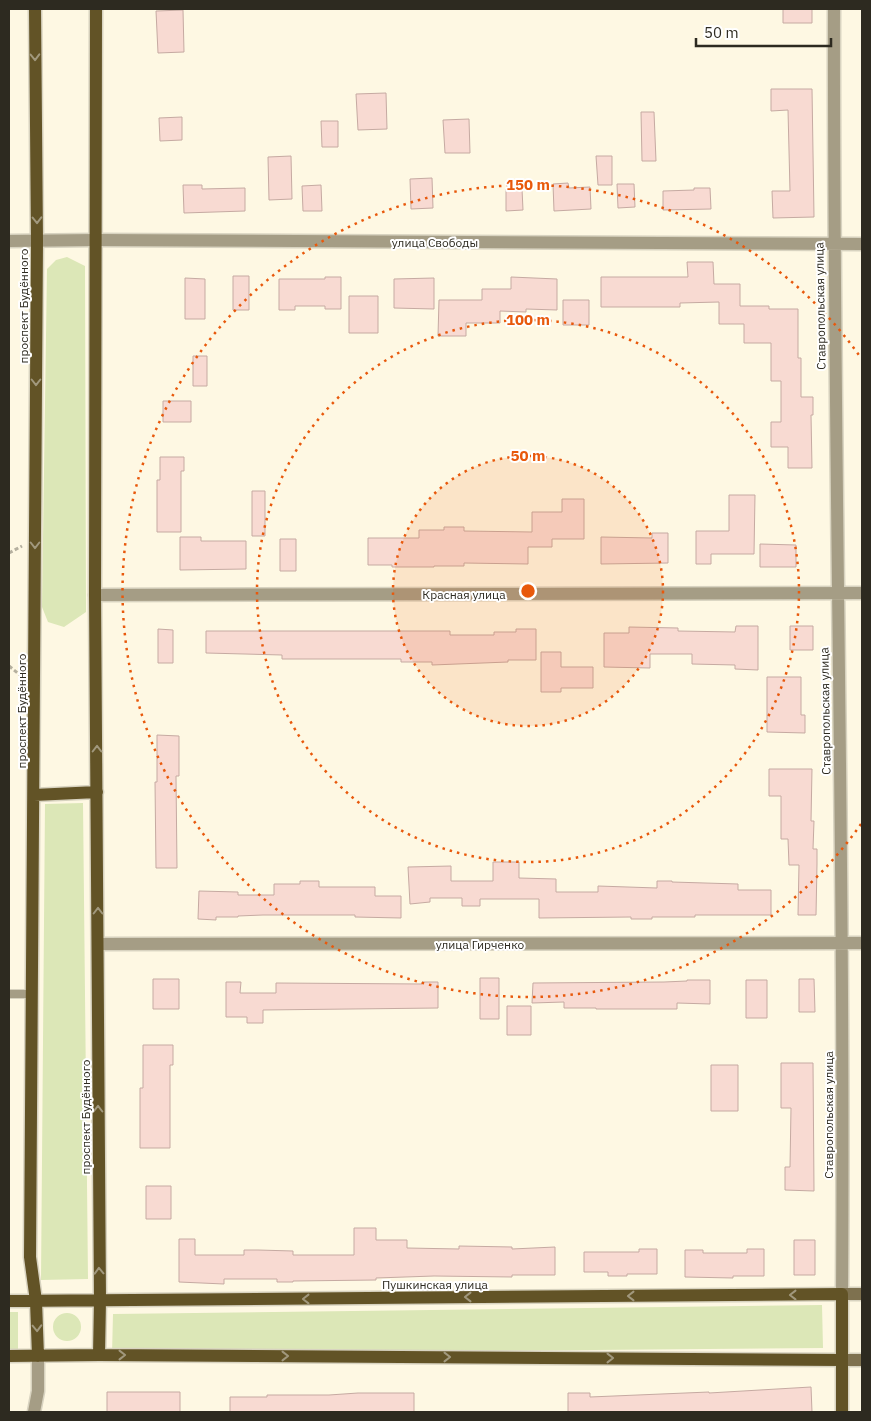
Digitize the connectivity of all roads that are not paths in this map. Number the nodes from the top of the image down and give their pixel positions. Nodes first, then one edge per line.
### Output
1 (34, 9) edge
2 (96, 9) edge
3 (834, 9) edge
4 (96, 240) junction
5 (9, 241) edge
6 (37, 241) junction
7 (862, 244) edge
8 (833, 245) junction
9 (837, 593) junction
10 (862, 593) edge
11 (95, 595) junction
12 (97, 792) junction
13 (34, 795) junction
14 (862, 943) edge
15 (98, 944) junction
16 (842, 944) junction
17 (9, 994) edge
18 (33, 994) junction
19 (842, 1294) junction
20 (862, 1294) edge
21 (100, 1300) junction
22 (9, 1301) edge
23 (36, 1301) junction
24 (99, 1355) junction
25 (9, 1356) edge
26 (38, 1356) junction
27 (842, 1360) junction
28 (862, 1360) edge
29 (34, 1412) edge
30 (842, 1412) edge

1 -> 6 main road, проспект Будённого
2 - 4 main road, проспект Будённого
3 - 8 street, Ставропольская улица
4 - 6 street, улица Свободы
4 - 8 street, улица Свободы
4 - 11 main road, проспект Будённого
5 - 6 street, улица Свободы
6 -> 13 main road, проспект Будённого
7 - 8 street, улица Свободы
8 - 9 street, Ставропольская улица
9 - 10 street, Красная улица
9 - 11 street, Красная улица
9 - 16 street, Ставропольская улица
12 -> 11 main road, проспект Будённого
12 - 13 main road
15 -> 12 main road, проспект Будённого
13 - 18 main road, проспект Будённого
14 - 16 street, улица Гирченко
15 - 16 street, улица Гирченко
21 -> 15 main road, проспект Будённого
16 - 19 street, Ставропольская улица
17 - 18 lane
18 - 23 main road, проспект Будённого
19 - 20 street, Пушкинская улица
19 -> 21 main road, Пушкинская улица
19 - 27 main road, Ставропольская улица
21 - 23 main road, Пушкинская улица
21 - 24 main road, проспект Будённого
22 - 23 main road, Пушкинская улица
23 -> 26 main road, проспект Будённого
24 - 26 main road
24 -> 27 main road
25 - 26 main road
26 - 29 street, проспект Будённого
27 - 28 street
27 - 30 main road, Ставропольская улица

